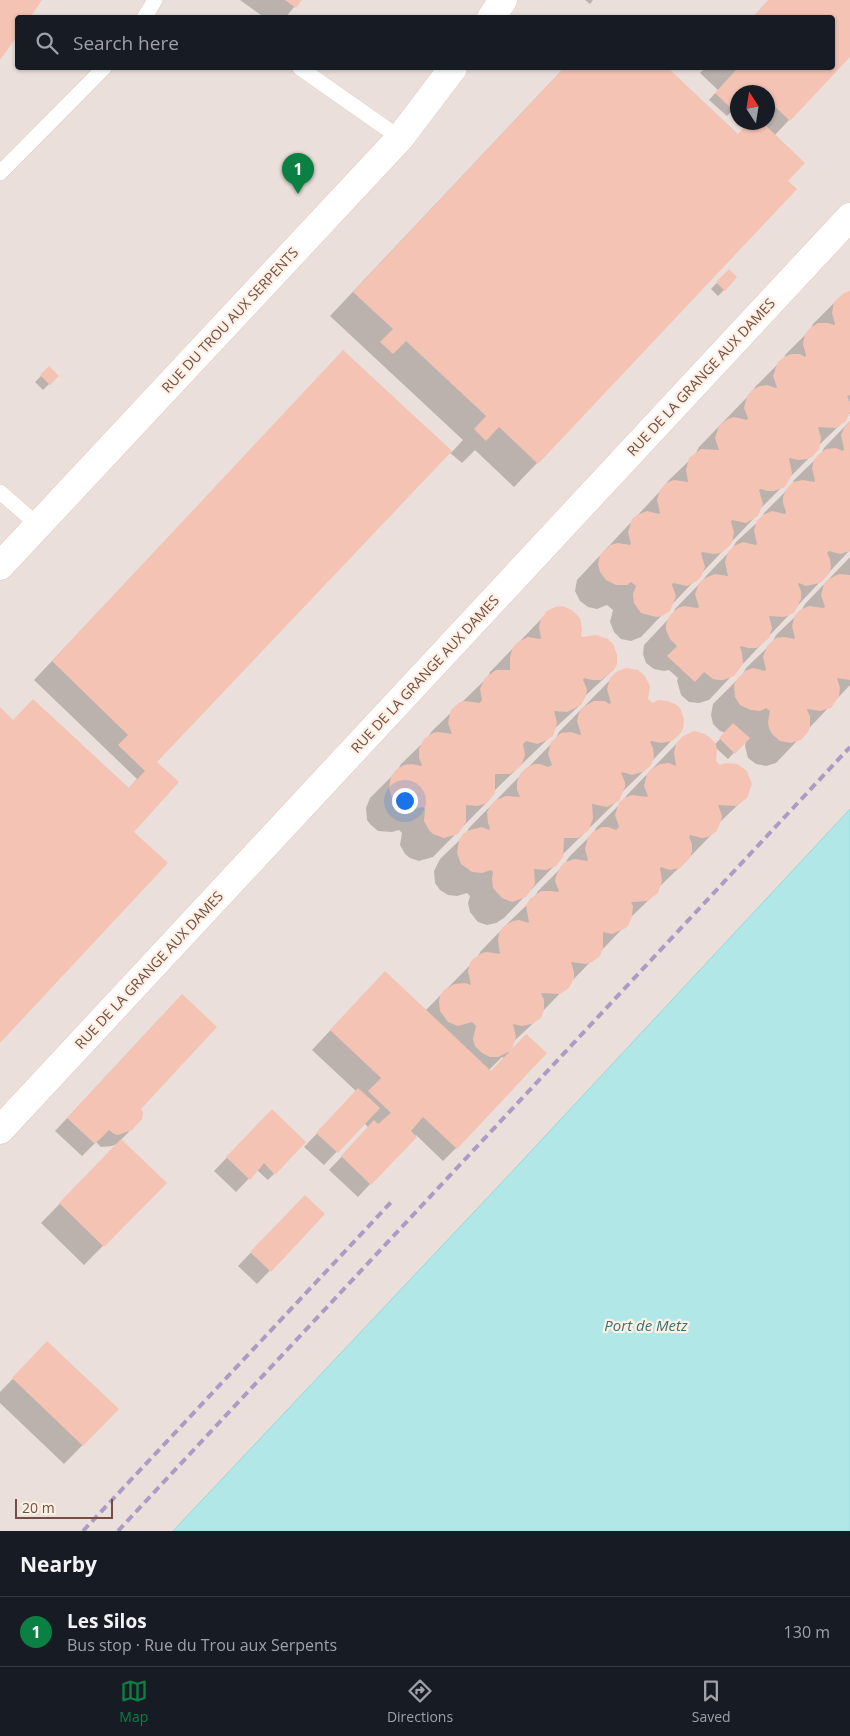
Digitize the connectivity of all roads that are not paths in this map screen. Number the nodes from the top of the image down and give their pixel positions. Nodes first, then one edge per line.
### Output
1 (156, 0) edge
2 (503, 0) edge
3 (146, 15) edge
4 (493, 15) edge
5 (102, 70) edge
6 (303, 70) edge
7 (451, 70) edge
8 (400, 138) junction
9 (0, 173) edge
10 (850, 217) edge
11 (0, 492) edge
12 (38, 525) junction
13 (0, 566) edge
14 (0, 1130) edge

1 - 3 lane
2 - 4 street
5 - 9 lane
6 - 8 lane
7 - 8 street, RUE DU TROU AUX SERPENTS
8 - 12 street, RUE DU TROU AUX SERPENTS
10 - 14 street, RUE DE LA GRANGE AUX DAMES
11 - 12 lane
12 - 13 street, RUE DU TROU AUX SERPENTS

